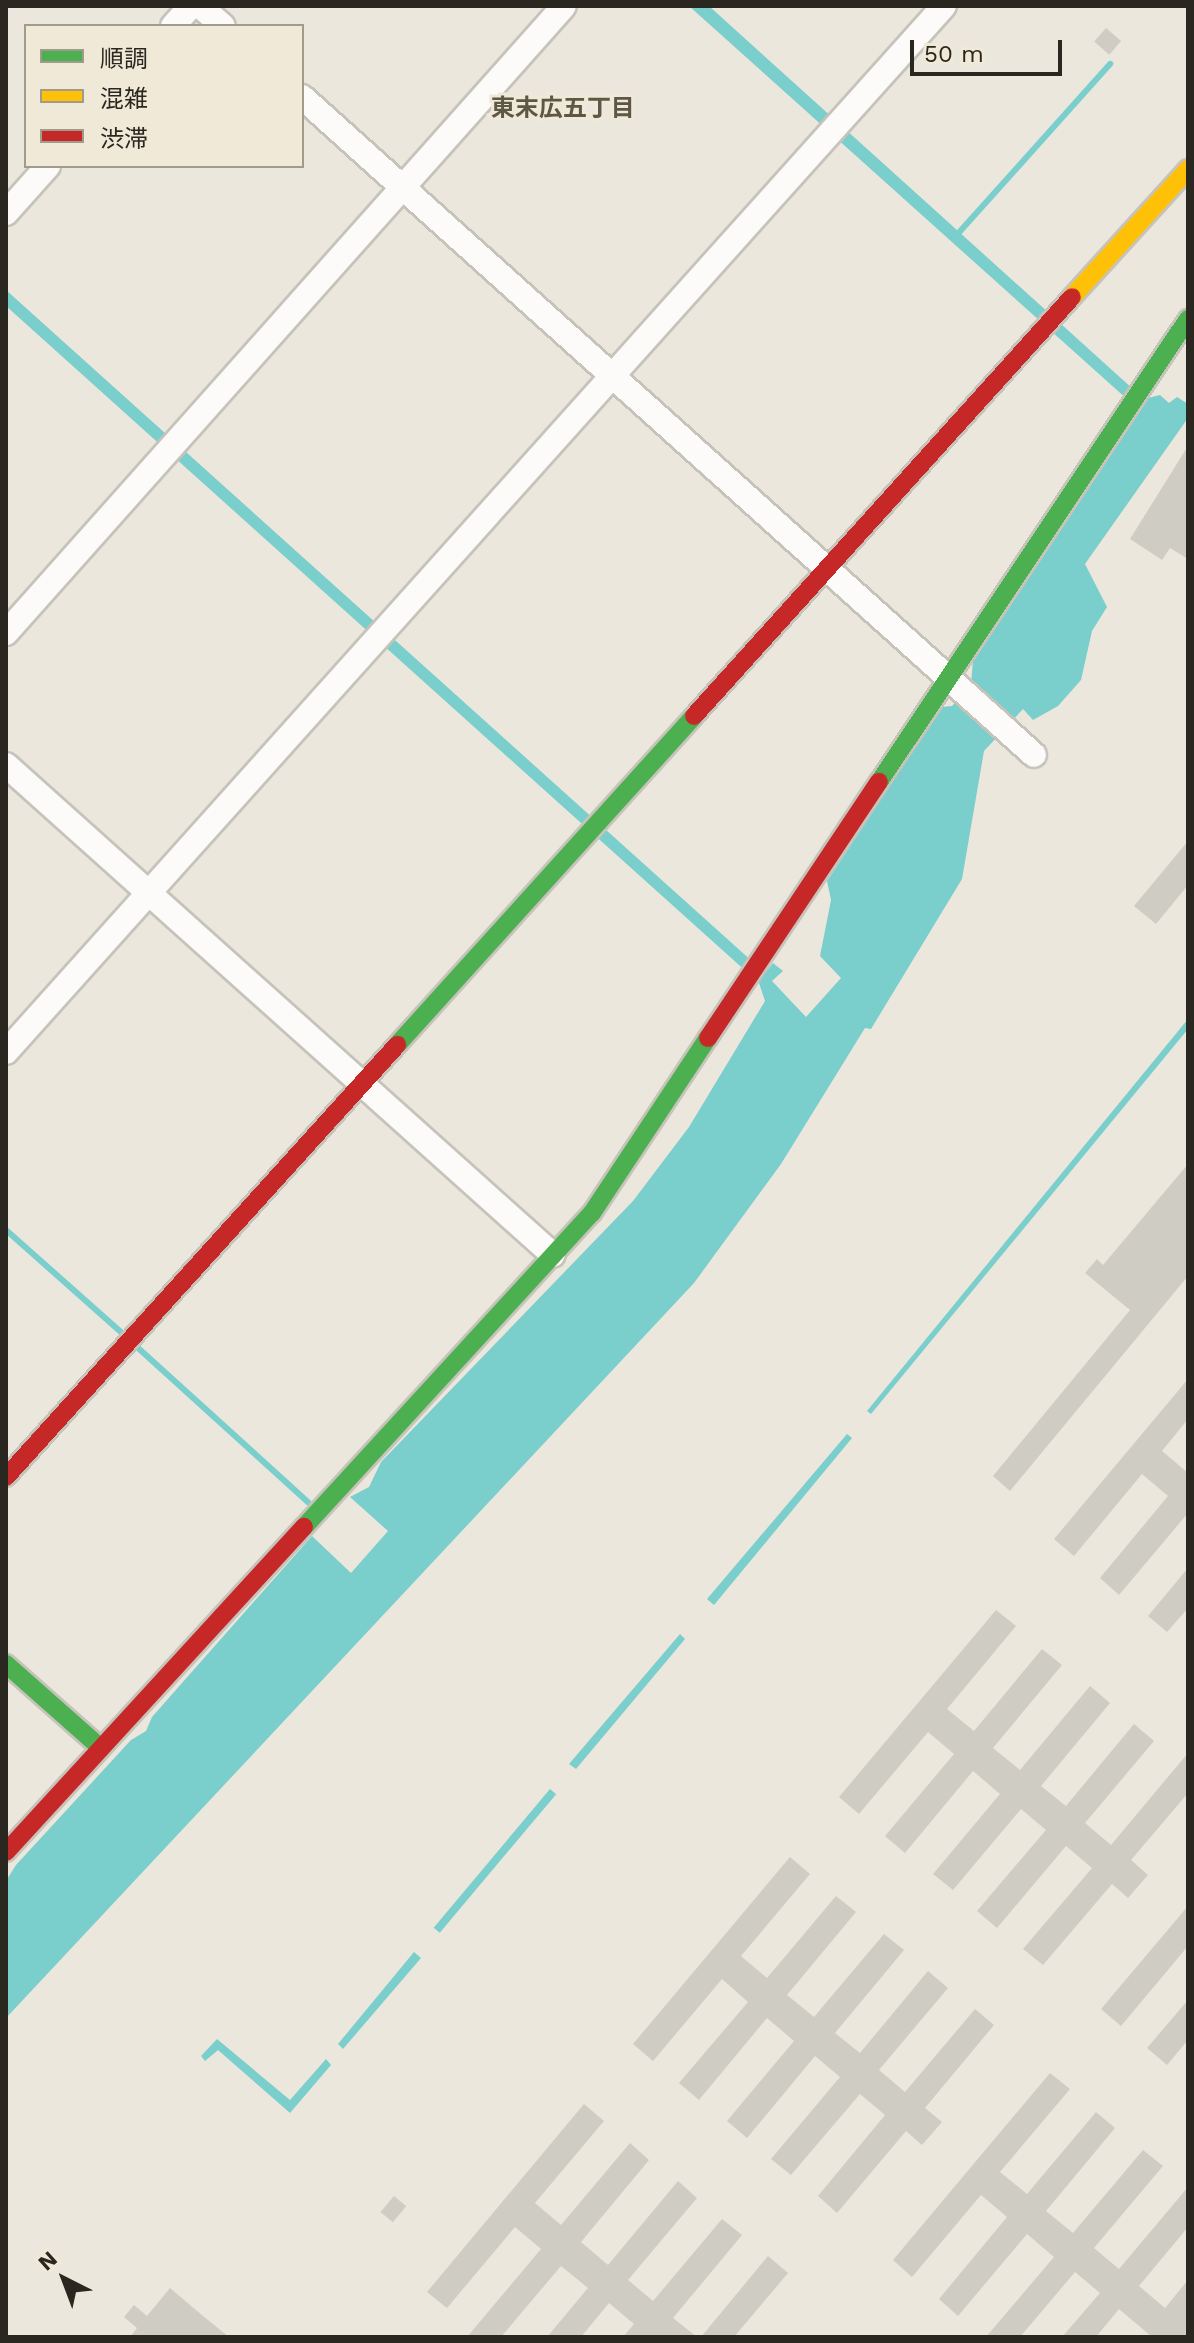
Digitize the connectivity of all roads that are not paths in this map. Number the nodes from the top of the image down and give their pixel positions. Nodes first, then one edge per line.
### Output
1 (191, 6) edge
2 (200, 6) edge
3 (564, 6) edge
4 (944, 6) edge
5 (175, 24) edge
6 (221, 24) edge
7 (304, 99) edge
8 (46, 168) edge
9 (1188, 169) edge
10 (403, 187) junction
11 (6, 213) edge
12 (1188, 319) edge
13 (610, 376) junction
14 (825, 568) junction
15 (6, 633) edge
16 (953, 683) junction
17 (1027, 748) dead end
18 (6, 765) edge
19 (150, 893) junction
20 (6, 1052) edge
21 (362, 1083) junction
22 (553, 1255) junction
23 (6, 1477) edge
24 (6, 1664) edge
25 (101, 1748) junction
26 (6, 1852) edge

1 - 5 street
2 - 6 street
3 - 10 street
4 - 13 street
7 - 10 street
8 - 11 street
9 - 14 street
10 - 13 street
10 - 15 street
12 - 16 street
13 - 14 street
13 - 19 street
14 - 16 street
14 - 21 street
16 - 17 street
16 - 22 street
18 - 19 street
19 - 20 street
19 - 21 street
21 - 22 street
21 - 23 street
22 - 25 street
24 - 25 street
25 - 26 street

